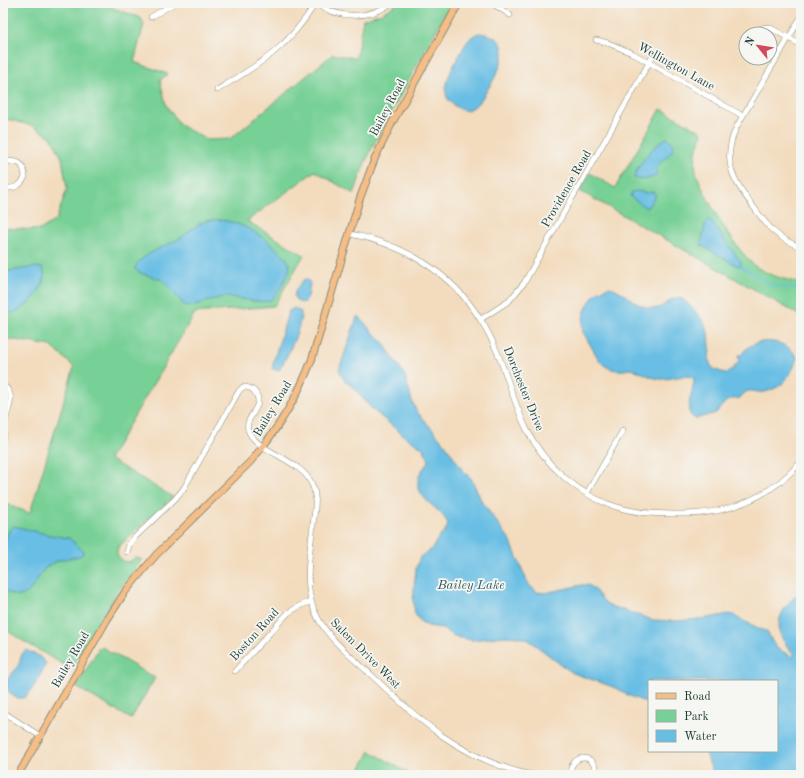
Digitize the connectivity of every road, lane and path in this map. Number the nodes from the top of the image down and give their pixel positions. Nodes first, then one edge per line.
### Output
1 (175, 3) edge
2 (315, 3) edge
3 (392, 3) edge
4 (459, 3) edge
5 (492, 3) edge
6 (510, 15) dead end
7 (151, 16) dead end
8 (801, 17) edge
9 (778, 33) edge
10 (789, 39) junction
11 (596, 40) dead end
12 (801, 45) edge
13 (778, 50) edge
14 (781, 52) junction
15 (654, 54) dead end
16 (649, 63) junction
17 (217, 90) dead end
18 (743, 116) junction
19 (3, 161) edge
20 (3, 188) edge
21 (350, 234) junction
22 (801, 247) edge
23 (481, 319) junction
24 (3, 385) edge
25 (623, 430) dead end
26 (3, 438) edge
27 (263, 446) junction
28 (801, 462) edge
29 (587, 493) junction
30 (128, 552) dead end
31 (311, 602) junction
32 (235, 671) dead end
33 (3, 712) edge
34 (40, 736) junction
35 (18, 775) edge
36 (531, 775) edge
37 (570, 775) edge
38 (595, 775) edge

1 - 7 street
2 - 3 street
2 - 17 street
4 - 21 main road, Bailey Road
5 - 6 street
8 - 10 street
9 - 10 street
10 - 12 street
10 - 14 street
11 - 16 street, Wellington Lane
13 - 14 street
14 - 18 street
15 - 16 street, Providence Road
16 - 18 street, Wellington Lane
16 - 23 street, Providence Road
18 - 22 street
19 - 20 street
21 - 23 street, Dorchester Drive
21 - 27 main road, Bailey Road
23 - 29 street, Dorchester Drive
24 - 26 street
25 - 29 street
27 - 30 street, Salem Drive West
27 - 31 street, Salem Drive West
27 - 34 main road, Bailey Road
28 - 29 street, Dorchester Drive
31 - 32 street, Boston Road
31 - 36 street, Salem Drive West
33 - 34 street
34 - 35 main road, Bailey Road
37 - 38 street

